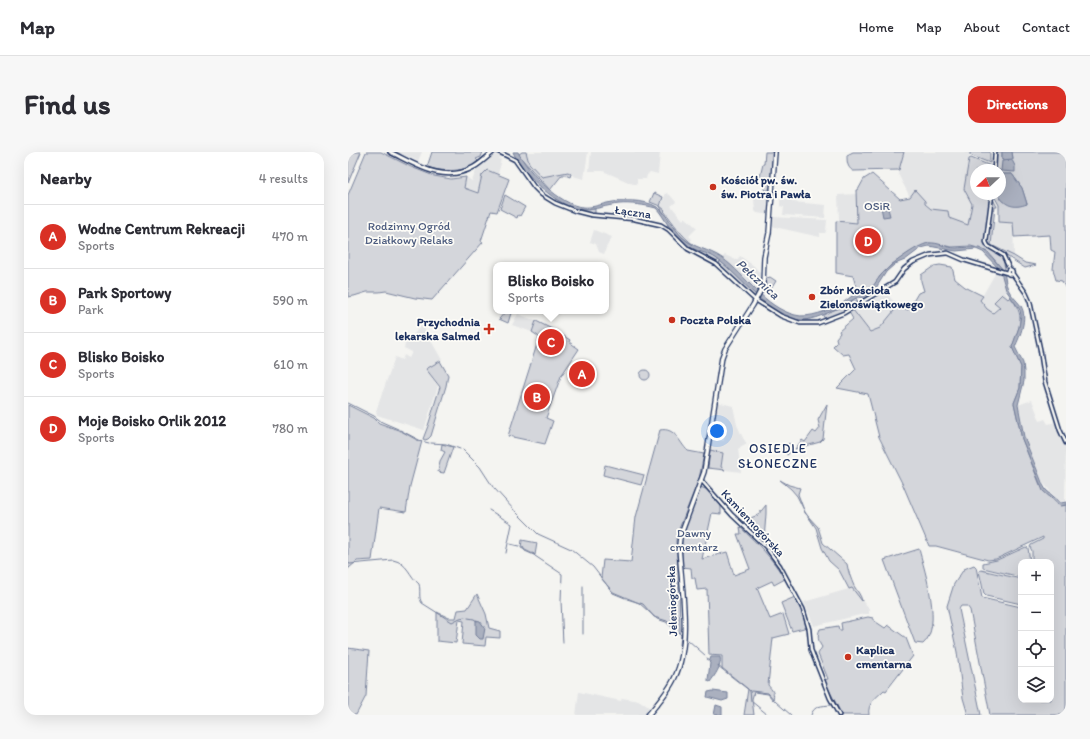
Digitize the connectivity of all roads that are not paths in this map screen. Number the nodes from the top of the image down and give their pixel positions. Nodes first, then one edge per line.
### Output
1 (390, 152) edge
2 (493, 152) edge
3 (499, 152) edge
4 (775, 152) edge
5 (995, 152) edge
6 (503, 153) edge
7 (489, 154) edge
8 (994, 164) edge
9 (991, 200) edge
10 (1009, 272) junction
11 (756, 299) junction
12 (1066, 443) edge
13 (701, 480) junction
14 (699, 486) junction
15 (707, 486) junction
16 (648, 715) edge
17 (839, 715) edge

1 - 7 main road
2 - 7 main road
3 - 6 street, Łączna
4 - 11 main road, Jeleniogórska
5 - 8 street
6 - 11 street, Łączna
9 - 10 street
10 - 11 street, Łączna
10 - 12 street
11 - 13 main road, Jeleniogórska
13 - 14 main road, Jeleniogórska
13 - 15 street, Kamiennogórska
14 - 15 street
14 - 16 main road, Jeleniogórska
15 - 17 street, Kamiennogórska

